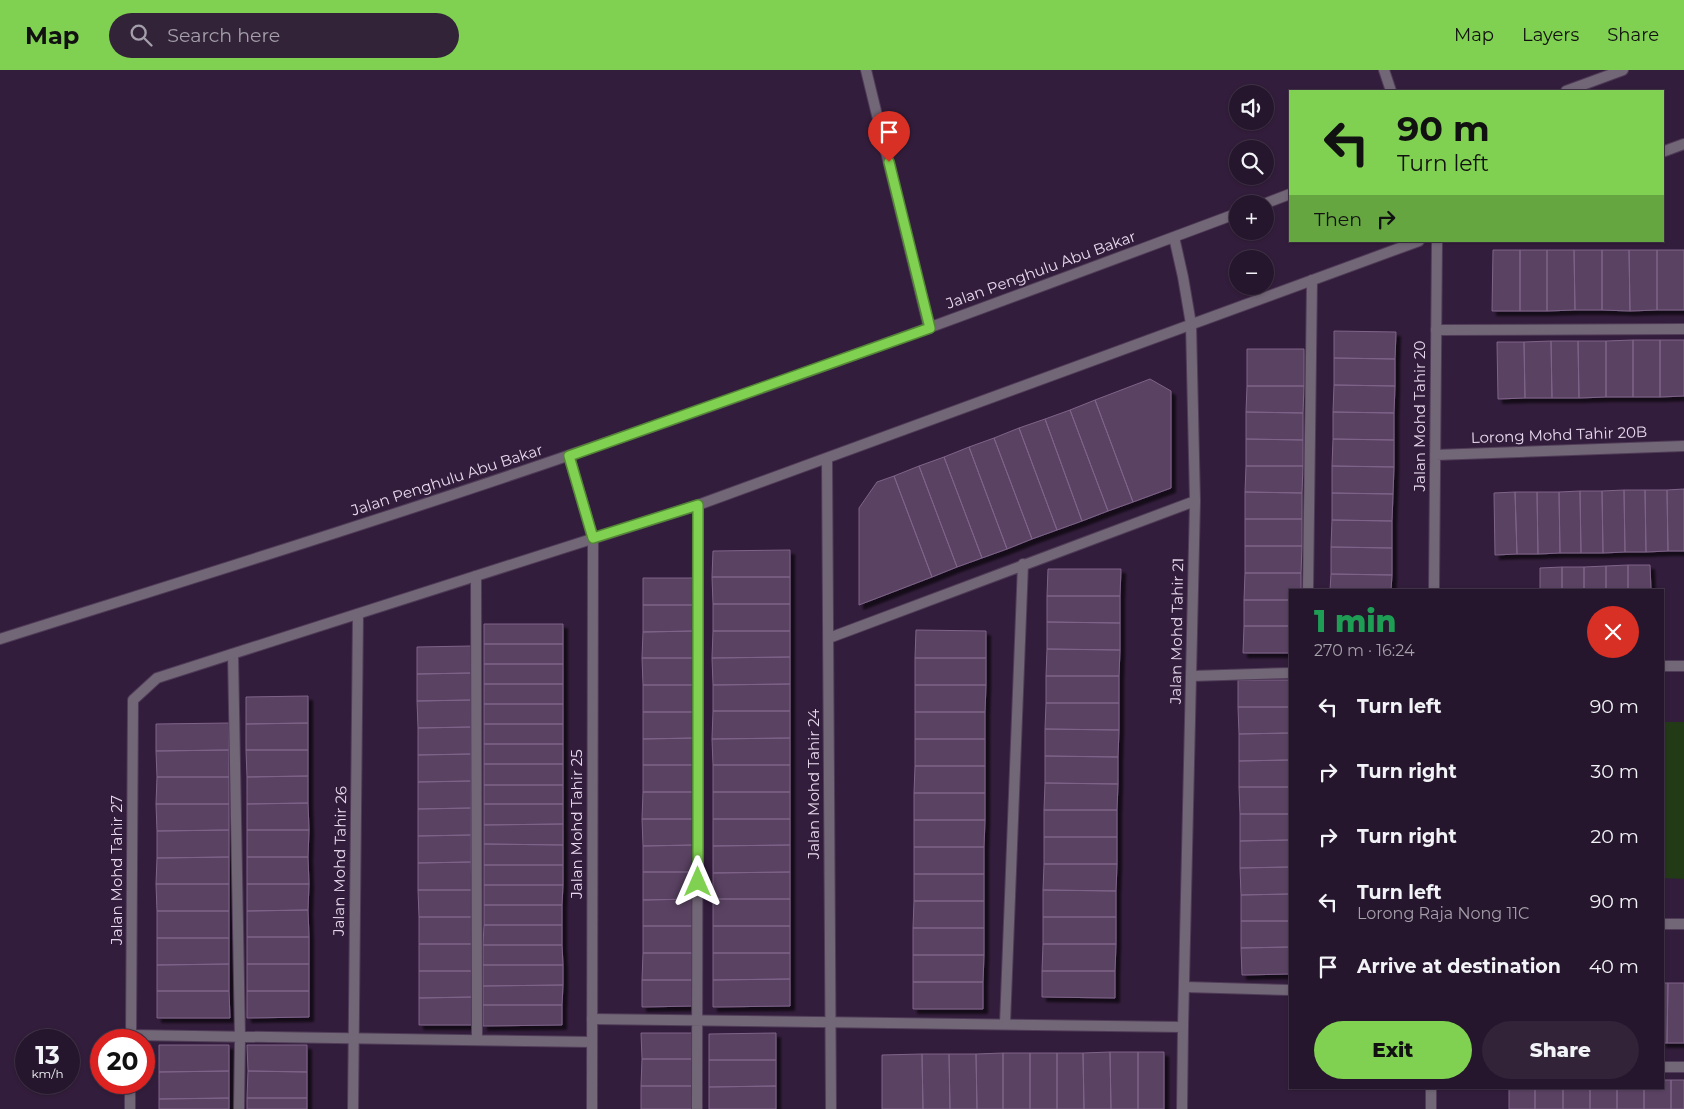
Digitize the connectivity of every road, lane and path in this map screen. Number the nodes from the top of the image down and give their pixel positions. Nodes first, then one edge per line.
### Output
1 (866, 70) edge
2 (1384, 70) edge
3 (1623, 70) edge
4 (1391, 90) edge
5 (1569, 90) edge
6 (1684, 144) edge
7 (1664, 151) edge
8 (1289, 194) edge
9 (1274, 200) edge
10 (1229, 216) edge
11 (1174, 237) junction
12 (1416, 242) edge
13 (1437, 242) edge
14 (1312, 280) junction
15 (1191, 324) junction
16 (930, 328) junction
17 (1684, 329) edge
18 (1436, 330) junction
19 (1684, 446) edge
20 (1435, 455) junction
21 (569, 456) junction
22 (827, 458) junction
23 (1195, 501) junction
24 (698, 505) junction
25 (593, 538) junction
26 (1023, 564) junction
27 (476, 576) junction
28 (1308, 589) edge
29 (1434, 589) edge
30 (358, 614) junction
31 (829, 638) junction
32 (0, 639) edge
33 (233, 654) junction
34 (1664, 666) edge
35 (1684, 666) edge
36 (1289, 672) edge
37 (1192, 676) junction
38 (1664, 924) edge
39 (1684, 924) edge
40 (1185, 987) junction
41 (1289, 990) edge
42 (592, 1019) junction
43 (698, 1020) junction
44 (831, 1022) junction
45 (1005, 1024) junction
46 (1183, 1027) junction
47 (131, 1029) edge
48 (155, 1038) edge
49 (240, 1038) junction
50 (353, 1038) junction
51 (477, 1039) junction
52 (592, 1042) junction
53 (1664, 1067) edge
54 (1684, 1067) edge
55 (1431, 1089) edge
56 (130, 1094) edge
57 (130, 1109) edge
58 (239, 1109) edge
59 (354, 1109) edge
60 (592, 1109) edge
61 (697, 1109) edge
62 (831, 1109) edge
63 (1182, 1109) edge
64 (1431, 1109) edge

1 - 16 street
2 - 4 street
3 - 5 street
6 - 7 street
8 - 9 street
10 - 11 street, Jalan Penghulu Abu Bakar
11 - 15 street, Jalan Mohd Tahir 21
11 - 16 street, Jalan Penghulu Abu Bakar
12 - 14 street
13 - 18 street, Jalan Mohd Tahir 20
14 - 15 street
14 - 28 street
15 - 22 street
15 - 23 street, Jalan Mohd Tahir 21
16 - 21 street, Jalan Penghulu Abu Bakar
17 - 18 street
18 - 20 street, Jalan Mohd Tahir 20
19 - 20 street, Lorong Mohd Tahir 20B
20 - 29 street, Jalan Mohd Tahir 20
21 - 25 street, Jalan Mohd Tahir 25
21 - 32 street, Jalan Penghulu Abu Bakar
22 - 24 street
22 - 31 street, Jalan Mohd Tahir 24
23 - 26 street
23 - 37 street, Jalan Mohd Tahir 21
24 - 25 street
24 - 43 street
25 - 27 street
25 - 42 street, Jalan Mohd Tahir 25
26 - 31 street
26 - 45 street
27 - 30 street
27 - 51 street
30 - 33 street
30 - 50 street, Jalan Mohd Tahir 26
31 - 44 street, Jalan Mohd Tahir 24
33 - 47 street, Jalan Mohd Tahir 27
33 - 49 street
34 - 35 street
36 - 37 street
37 - 40 street, Jalan Mohd Tahir 21
38 - 39 street
40 - 41 street
40 - 46 street, Jalan Mohd Tahir 21
42 - 43 street
42 - 52 street, Jalan Mohd Tahir 25
43 - 44 street
43 - 61 street
44 - 45 street
44 - 62 street, Jalan Mohd Tahir 24
45 - 46 street
46 - 63 street, Jalan Mohd Tahir 21
48 - 49 street
49 - 50 street
49 - 58 street
50 - 51 street
50 - 59 street, Jalan Mohd Tahir 26
51 - 52 street
52 - 60 street, Jalan Mohd Tahir 25
53 - 54 street
55 - 64 street
56 - 57 street

